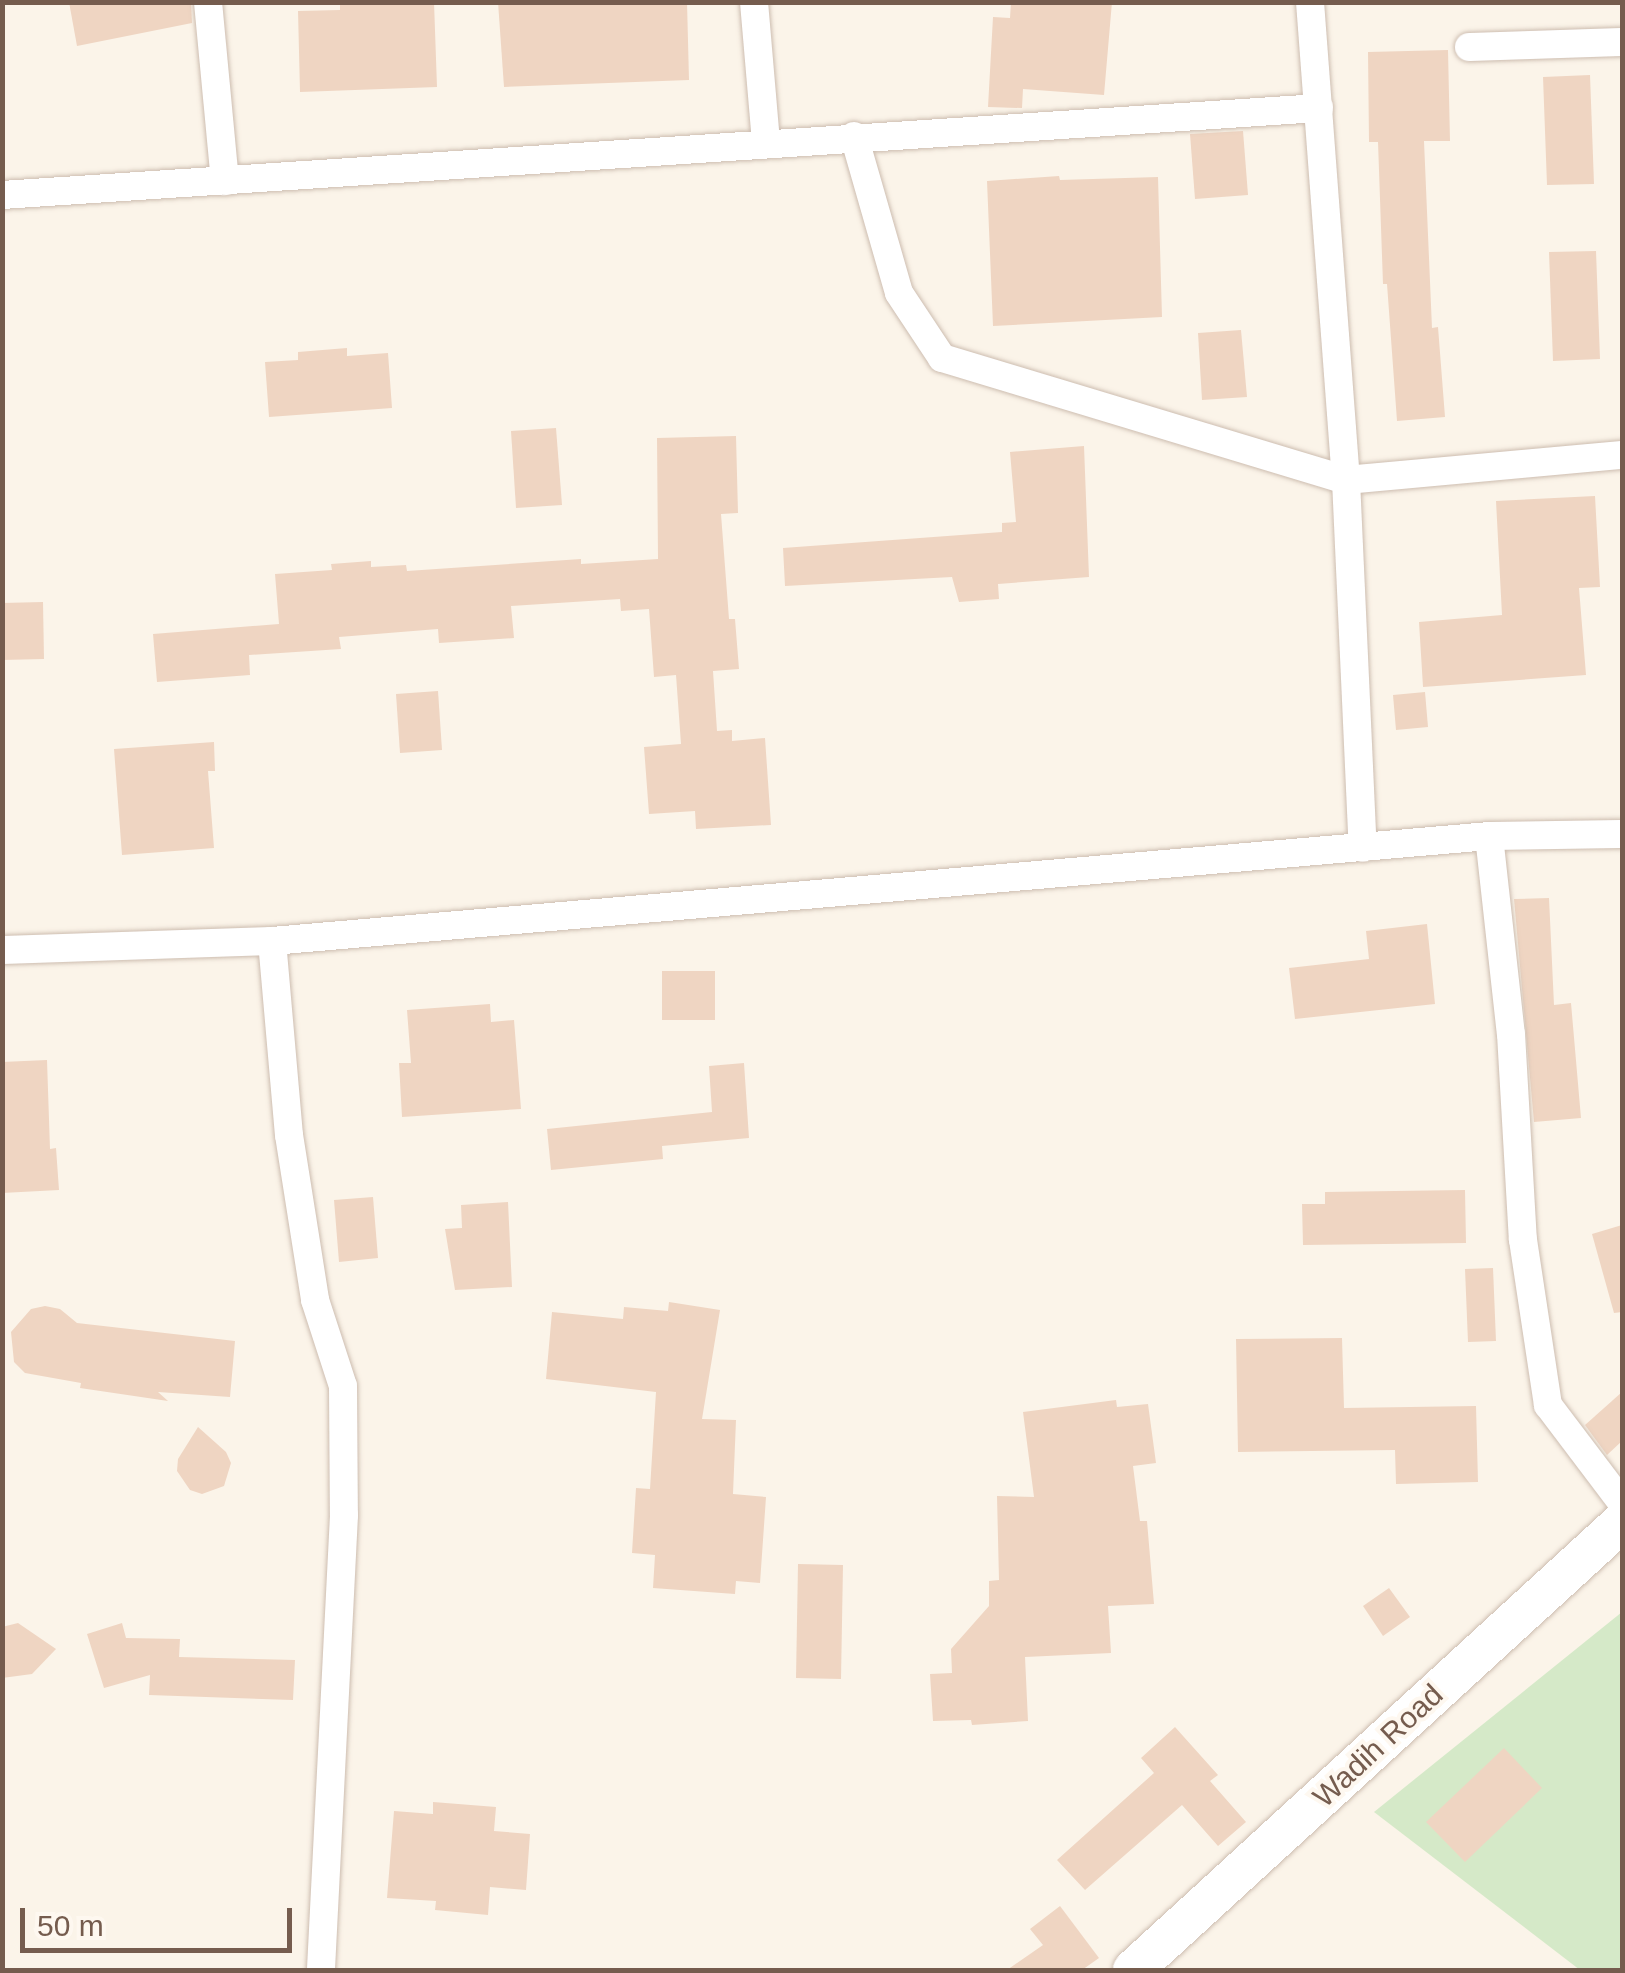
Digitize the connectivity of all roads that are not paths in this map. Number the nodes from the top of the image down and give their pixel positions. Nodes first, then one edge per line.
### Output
1 (208, 2) edge
2 (754, 2) edge
3 (1310, 2) edge
4 (1622, 42) edge
5 (1469, 47) dead end
6 (1318, 108) junction
7 (854, 136) junction
8 (766, 141) junction
9 (225, 181) junction
10 (2, 195) edge
11 (1622, 455) edge
12 (1346, 480) junction
13 (1622, 834) edge
14 (1489, 836) junction
15 (1363, 848) junction
16 (272, 941) junction
17 (2, 950) edge
18 (1622, 1503) edge
19 (1622, 1522) edge
20 (321, 1970) edge
21 (1134, 1970) edge

1 - 9 street
2 - 8 street
3 - 6 street
4 - 5 street
6 - 7 street
6 - 12 street
7 - 8 street
7 - 12 street
8 - 9 street
9 - 10 street
11 - 12 street
12 - 15 street
13 - 14 street
14 - 15 street
14 - 18 street
15 - 16 street
16 - 17 street
16 - 20 street
19 - 21 street, Wadih Road

